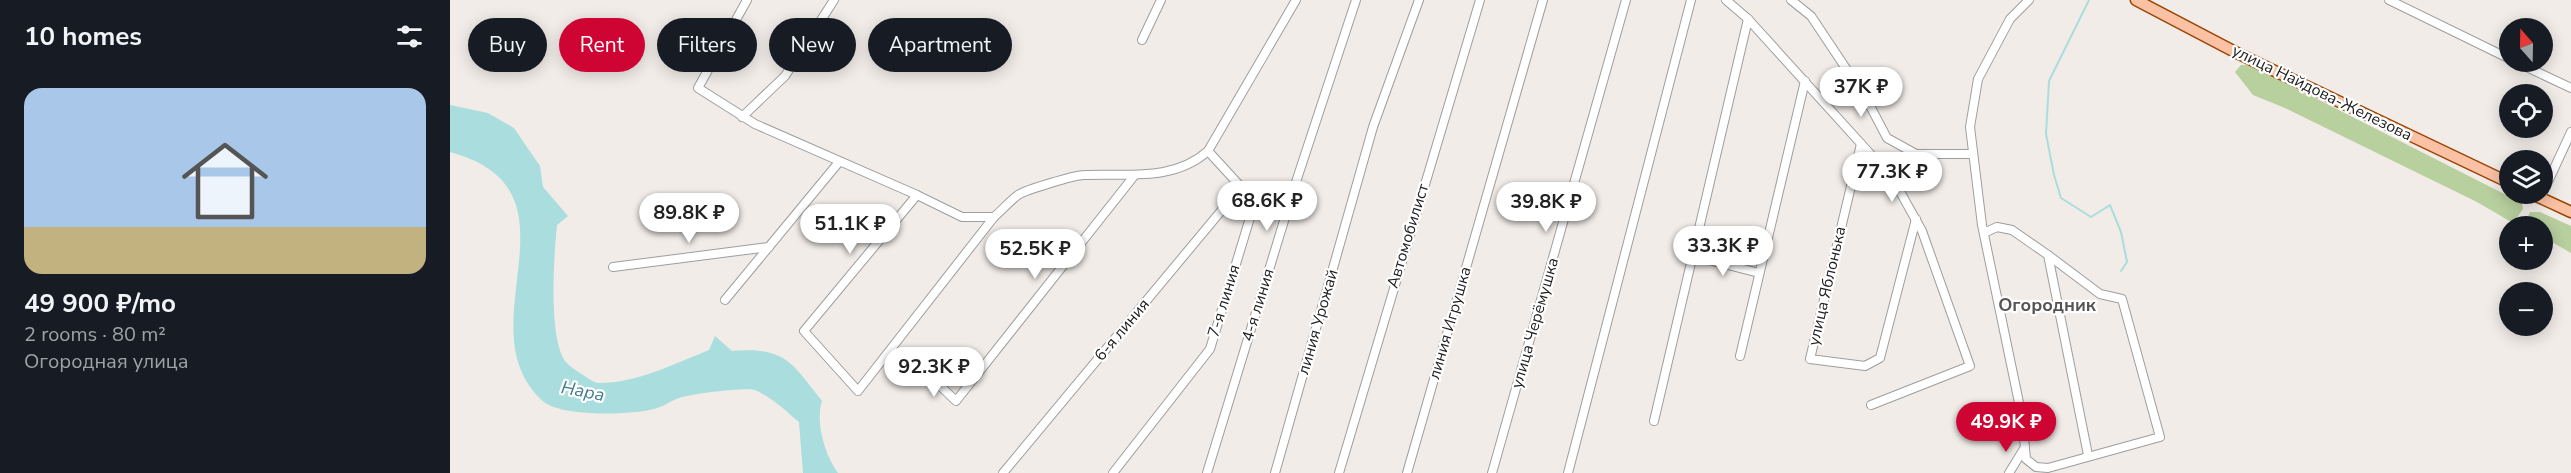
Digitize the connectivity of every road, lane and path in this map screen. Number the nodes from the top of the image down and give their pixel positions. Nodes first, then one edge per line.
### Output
1 (747, 0) edge
2 (834, 0) edge
3 (1161, 0) edge
4 (1296, 0) edge
5 (1356, 0) edge
6 (1419, 0) edge
7 (1480, 0) edge
8 (1543, 0) edge
9 (1626, 0) edge
10 (1691, 0) edge
11 (1726, 0) edge
12 (1791, 0) edge
13 (2029, 0) edge
14 (2136, 0) edge
15 (2389, 0) edge
16 (1748, 19) junction
17 (1142, 40) dead end
18 (2499, 53) edge
19 (2537, 72) edge
20 (1805, 81) junction
21 (2571, 88) edge
22 (742, 117) junction
23 (2571, 132) edge
24 (1861, 144) junction
25 (1208, 152) junction
26 (1973, 154) junction
27 (839, 162) junction
28 (2553, 164) edge
29 (1134, 176) junction
30 (2499, 178) edge
31 (1241, 187) junction
32 (917, 195) junction
33 (2553, 203) edge
34 (2571, 212) edge
35 (994, 217) junction
36 (1916, 219) junction
37 (1984, 233) junction
38 (768, 247) junction
39 (2048, 255) junction
40 (1693, 256) junction
41 (613, 267) dead end
42 (1759, 273) junction
43 (725, 300) dead end
44 (1740, 356) dead end
45 (930, 376) dead end
46 (1871, 405) dead end
47 (1654, 421) dead end
48 (2025, 446) junction
49 (2088, 455) junction
50 (1003, 473) edge
51 (1113, 473) edge
52 (1207, 473) edge
53 (1275, 473) edge
54 (1339, 473) edge
55 (1407, 473) edge
56 (1492, 473) edge
57 (1568, 473) edge
58 (2009, 473) edge

1 - 22 street
2 - 22 street
3 - 17 street
4 - 25 street
5 - 52 street, 4-я линия
6 - 53 street, линия Урожай
7 - 54 street, Автомобилист
8 - 55 street, линия Игрушка
9 - 56 street, улица Черёмушка
10 - 57 street
11 - 16 street
12 - 26 street
13 - 26 street
14 - 30 main road, улица Найдова-Железова
15 - 18 street
16 - 20 street
16 - 40 street
19 - 21 street
20 - 24 street
20 - 42 street
22 - 27 street
23 - 28 street
24 - 36 street
24 - 36 street, улица Яблонька
25 - 29 street
25 - 31 street, 7-я линия
26 - 37 street
27 - 32 street
27 - 38 street
29 - 35 street
29 - 45 street
31 - 50 street, 6-я линия
31 - 51 street, 7-я линия
32 - 35 street
32 - 35 street
33 - 34 main road
36 - 46 street
37 - 39 street
37 - 48 street
38 - 41 street
38 - 43 street
39 - 49 street
39 - 49 street
40 - 42 street
40 - 47 street
42 - 44 street
48 - 49 street
48 - 58 street

